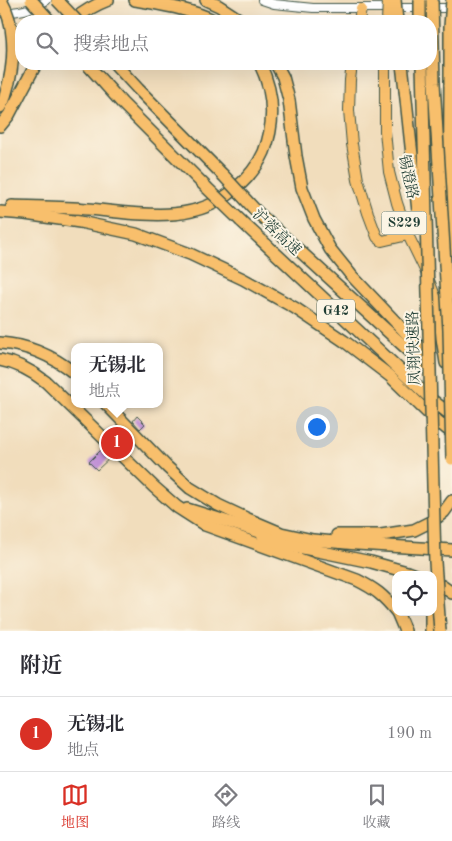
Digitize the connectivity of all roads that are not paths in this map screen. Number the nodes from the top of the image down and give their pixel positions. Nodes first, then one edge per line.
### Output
1 (1, 0) edge
2 (31, 0) edge
3 (47, 0) edge
4 (57, 0) edge
5 (108, 0) edge
6 (136, 0) edge
7 (206, 0) edge
8 (262, 0) edge
9 (388, 0) edge
10 (395, 0) edge
11 (420, 0) edge
12 (432, 0) edge
13 (452, 0) edge
14 (452, 8) edge
15 (361, 9) junction
16 (0, 13) edge
17 (45, 15) edge
18 (71, 15) edge
19 (81, 15) edge
20 (200, 15) edge
21 (233, 15) edge
22 (360, 15) edge
23 (387, 15) edge
24 (396, 15) edge
25 (420, 15) edge
26 (432, 15) edge
27 (33, 70) edge
28 (92, 70) edge
29 (121, 70) edge
30 (263, 70) edge
31 (279, 70) edge
32 (351, 70) edge
33 (385, 70) edge
34 (403, 70) edge
35 (422, 70) edge
36 (434, 70) edge
37 (0, 107) edge
38 (0, 126) edge
39 (0, 205) edge
40 (0, 212) edge
41 (408, 235) junction
42 (440, 310) junction
43 (429, 323) junction
44 (449, 330) junction
45 (0, 343) edge
46 (452, 348) edge
47 (0, 360) edge
48 (71, 371) edge
49 (452, 376) edge
50 (452, 388) edge
51 (452, 397) edge
52 (71, 406) edge
53 (73, 408) edge
54 (110, 408) edge
55 (452, 416) edge
56 (452, 432) edge
57 (452, 459) edge
58 (452, 501) edge
59 (177, 506) junction
60 (250, 525) junction
61 (327, 544) junction
62 (356, 547) junction
63 (452, 550) edge
64 (436, 555) junction
65 (452, 557) edge
66 (402, 571) edge
67 (434, 571) edge
68 (437, 585) edge
69 (452, 593) edge
70 (392, 606) edge
71 (398, 616) edge
72 (431, 616) edge
73 (405, 631) edge
74 (431, 631) edge
75 (440, 631) edge

1 - 37 highway, bridge
2 - 17 highway, bridge
3 - 16 street
4 - 18 highway, bridge
5 - 19 highway
6 - 20 highway
7 - 21 highway
8 - 15 street
9 - 23 main road, bridge
10 - 24 highway, bridge
11 - 25 highway, bridge
12 - 26 highway, bridge
13 - 44 highway, bridge
14 - 15 street
15 - 22 main road
27 - 38 highway
28 - 55 highway, 沪蓉高速 / G42, bridge
29 - 50 highway, 沪蓉高速 / G42, bridge
30 - 39 highway
31 - 49 highway, bridge
32 - 41 main road
33 - 41 main road, 锡澄路 / S229
34 - 43 highway, bridge
35 - 43 highway, 凤翔快速路, bridge
36 - 44 highway, bridge
40 - 56 highway, bridge
41 - 42 main road, 锡澄路 / S229
42 - 46 main road, 锡澄路 / S229
42 - 51 highway
43 - 64 highway, 凤翔快速路, bridge
44 - 57 highway, bridge
45 - 48 highway
47 - 52 highway
53 - 59 highway
54 - 60 highway
58 - 62 highway
59 - 60 highway
59 - 70 highway
60 - 61 highway
60 - 61 highway
61 - 62 highway
61 - 62 highway
62 - 64 highway
62 - 66 highway
63 - 64 highway
64 - 65 highway
64 - 67 highway, bridge
64 - 75 highway, 凤翔快速路, bridge
68 - 69 highway
71 - 73 highway
72 - 74 highway

